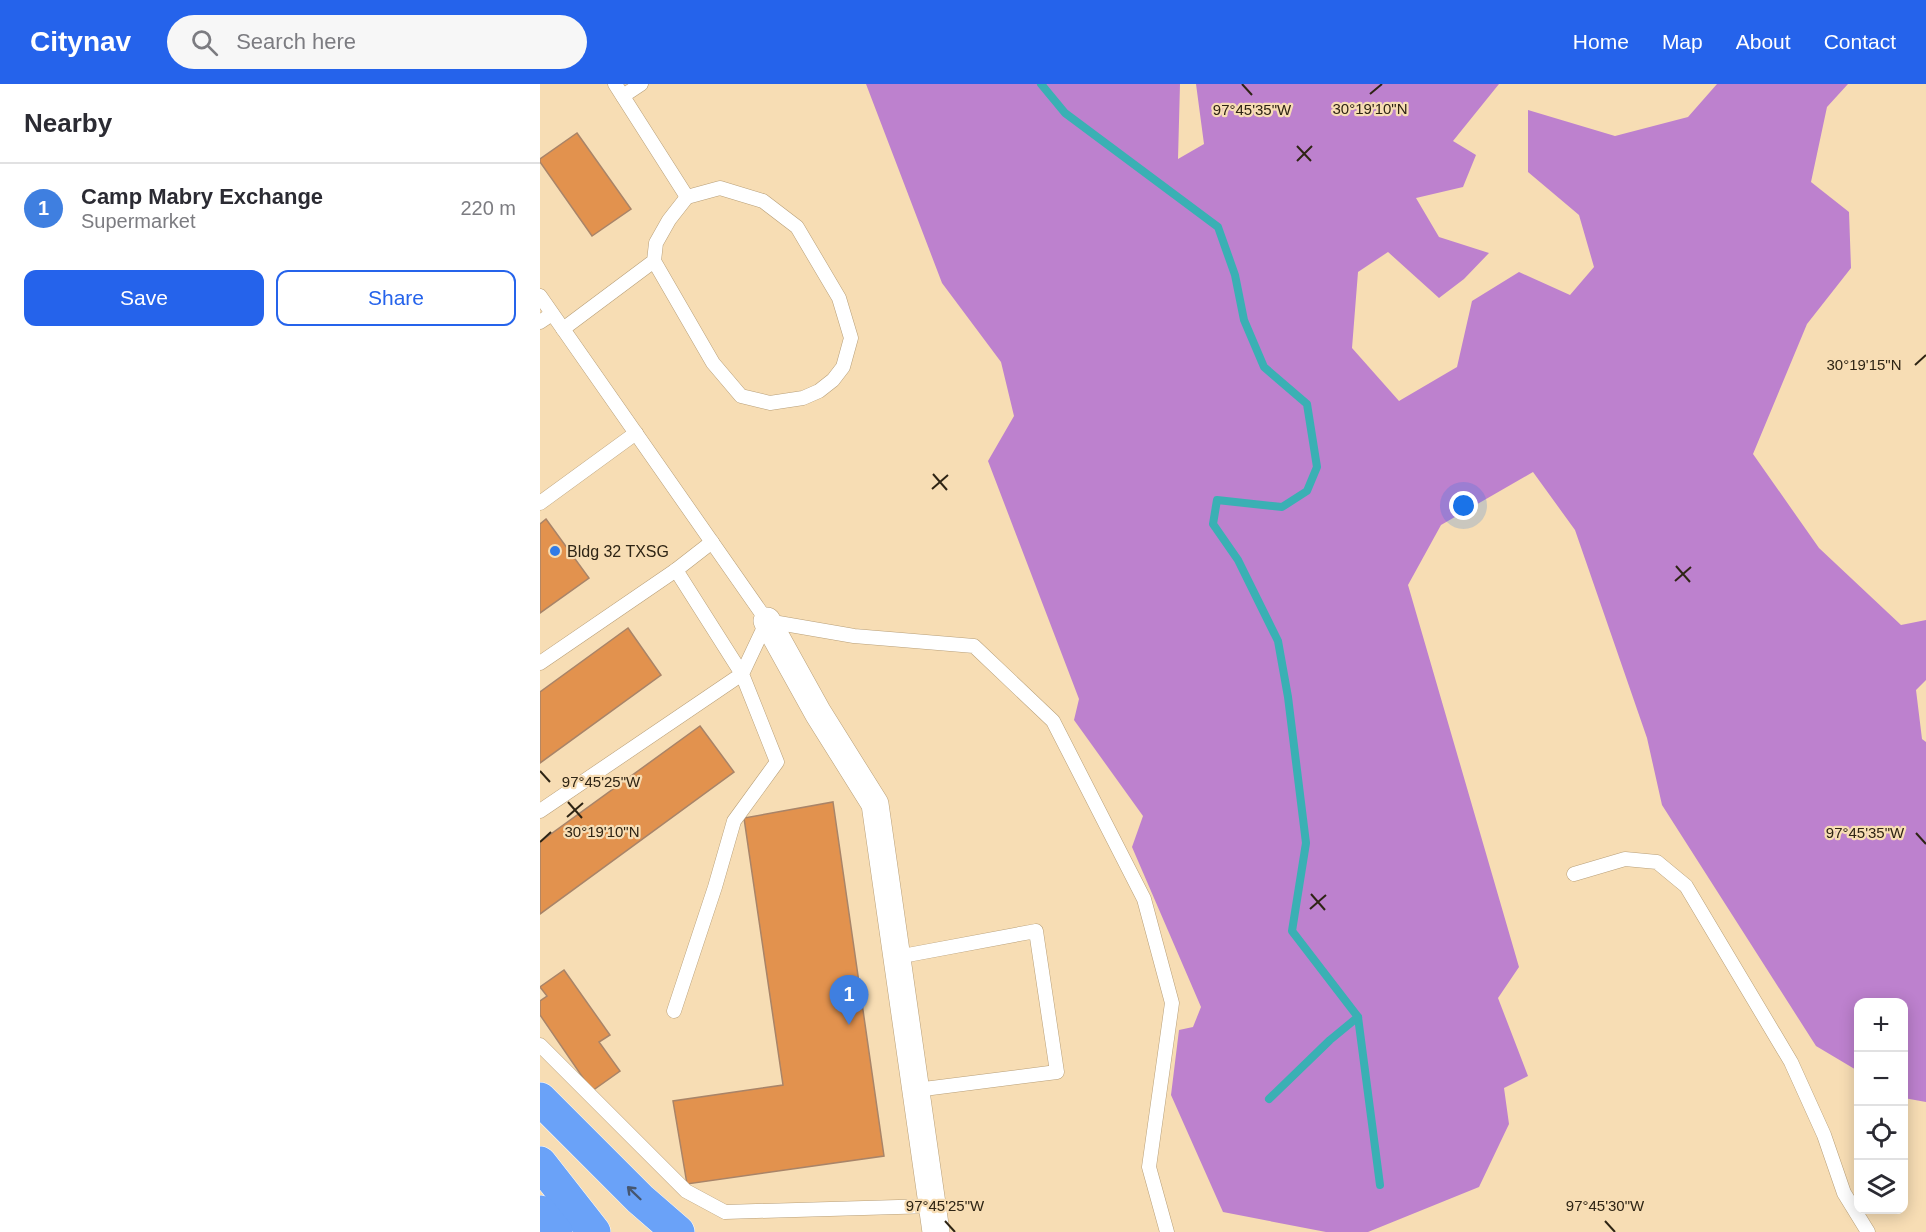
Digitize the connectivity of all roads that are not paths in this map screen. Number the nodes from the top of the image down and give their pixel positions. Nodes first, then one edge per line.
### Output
1 (615, 84) edge
2 (641, 84) edge
3 (623, 96) junction
4 (687, 197) junction
5 (654, 261) junction
6 (540, 296) edge
7 (552, 314) junction
8 (540, 322) edge
9 (563, 329) junction
10 (636, 433) junction
11 (540, 503) edge
12 (712, 542) junction
13 (676, 570) junction
14 (767, 621) junction
15 (540, 663) edge
16 (742, 674) junction
17 (540, 811) edge
18 (1574, 874) dead end
19 (897, 957) junction
20 (674, 1011) dead end
21 (540, 1045) edge
22 (916, 1090) junction
23 (540, 1099) edge
24 (540, 1163) edge
25 (932, 1206) junction
26 (540, 1212) edge
27 (556, 1232) edge
28 (594, 1232) edge
29 (678, 1232) edge
30 (936, 1232) edge
31 (1167, 1232) edge
32 (1868, 1232) edge

1 - 3 lane
2 - 3 lane
3 - 4 lane
4 - 5 lane
4 - 5 lane
5 - 9 lane
6 - 7 lane
7 - 8 lane
7 - 9 lane
9 - 10 lane
10 - 11 lane
10 - 12 lane
12 - 13 lane
12 - 14 lane
13 - 15 lane
13 - 16 lane
14 - 16 lane
14 - 19 street
14 - 31 lane
16 - 17 lane
16 - 20 lane
18 - 32 lane
19 - 22 street
19 - 22 lane
21 - 25 lane
22 - 25 street
29 -> 23 highway
24 - 28 highway
25 - 30 street
26 - 27 highway

